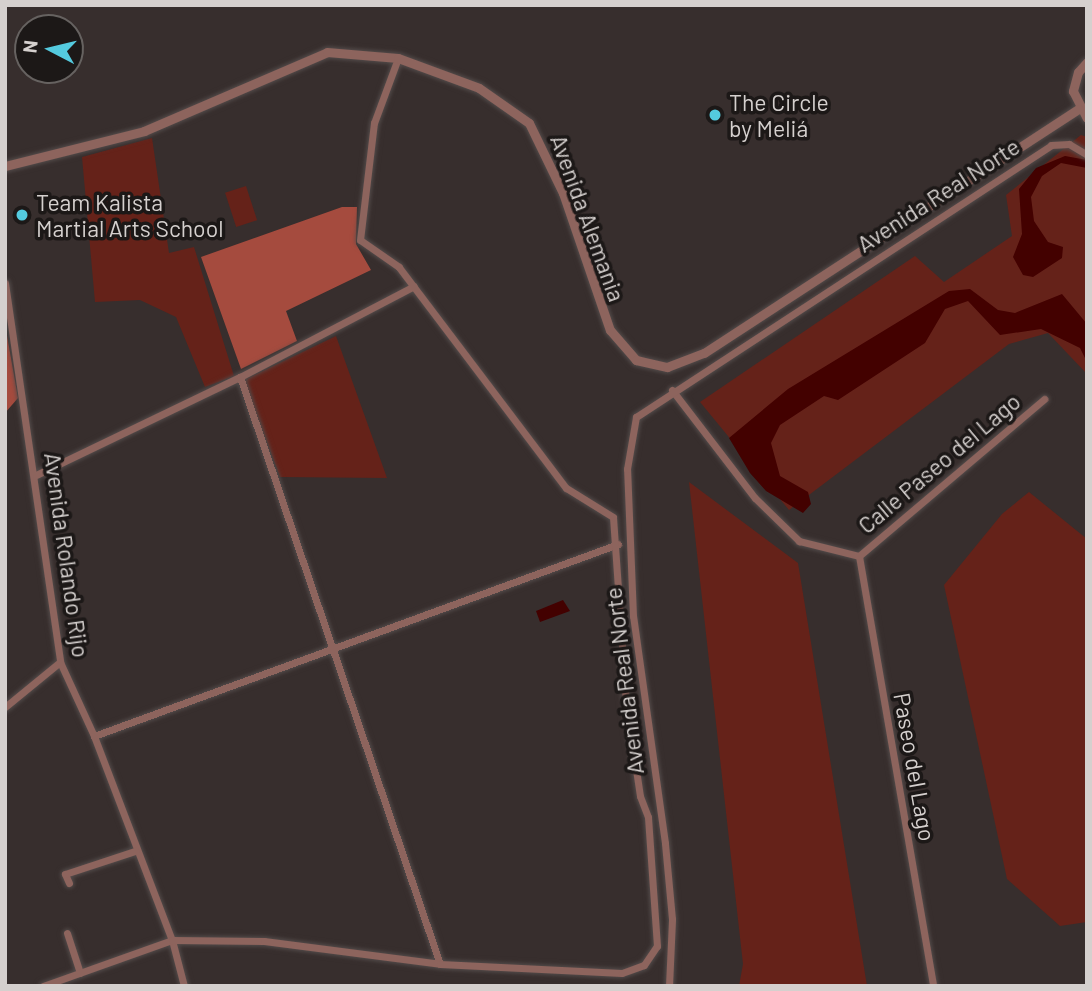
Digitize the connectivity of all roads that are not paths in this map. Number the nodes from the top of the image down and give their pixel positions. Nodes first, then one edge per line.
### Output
1 (398, 58) junction
2 (1087, 62) edge
3 (1079, 109) junction
4 (1087, 118) edge
5 (1087, 155) edge
6 (5, 166) edge
7 (5, 283) edge
8 (414, 286) junction
9 (240, 377) junction
10 (672, 390) junction
11 (1044, 399) dead end
12 (36, 475) junction
13 (618, 544) junction
14 (859, 556) junction
15 (333, 649) junction
16 (60, 662) junction
17 (5, 707) edge
18 (94, 736) junction
19 (135, 851) junction
20 (69, 883) dead end
21 (67, 933) dead end
22 (172, 940) junction
23 (440, 964) junction
24 (79, 973) junction
25 (43, 986) edge
26 (184, 986) edge
27 (668, 986) edge
28 (933, 986) edge

1 - 3 street, Avenida Alemania
1 - 6 street, Avenida Alemania
1 - 8 street
2 - 3 street
3 - 4 street
5 - 10 street, Avenida Real Norte
7 - 12 street, Avenida Rolando Rijo
8 - 9 street
8 - 13 street
9 - 12 street
9 - 15 street
10 - 14 street
10 - 27 street, Avenida Real Norte
11 - 14 street, Calle Paseo del Lago
12 - 16 street, Avenida Rolando Rijo
13 - 15 street
13 - 23 street
14 - 28 street, Paseo del Lago
15 - 18 street
15 - 23 street
16 - 17 street
16 - 18 street, Avenida Rolando Rijo
18 - 19 street, Avenida Rolando Rijo
19 - 20 street
19 - 22 street, Avenida Rolando Rijo
21 - 24 street
22 - 23 street
22 - 24 street
22 - 26 street, Avenida Rolando Rijo
24 - 25 street

